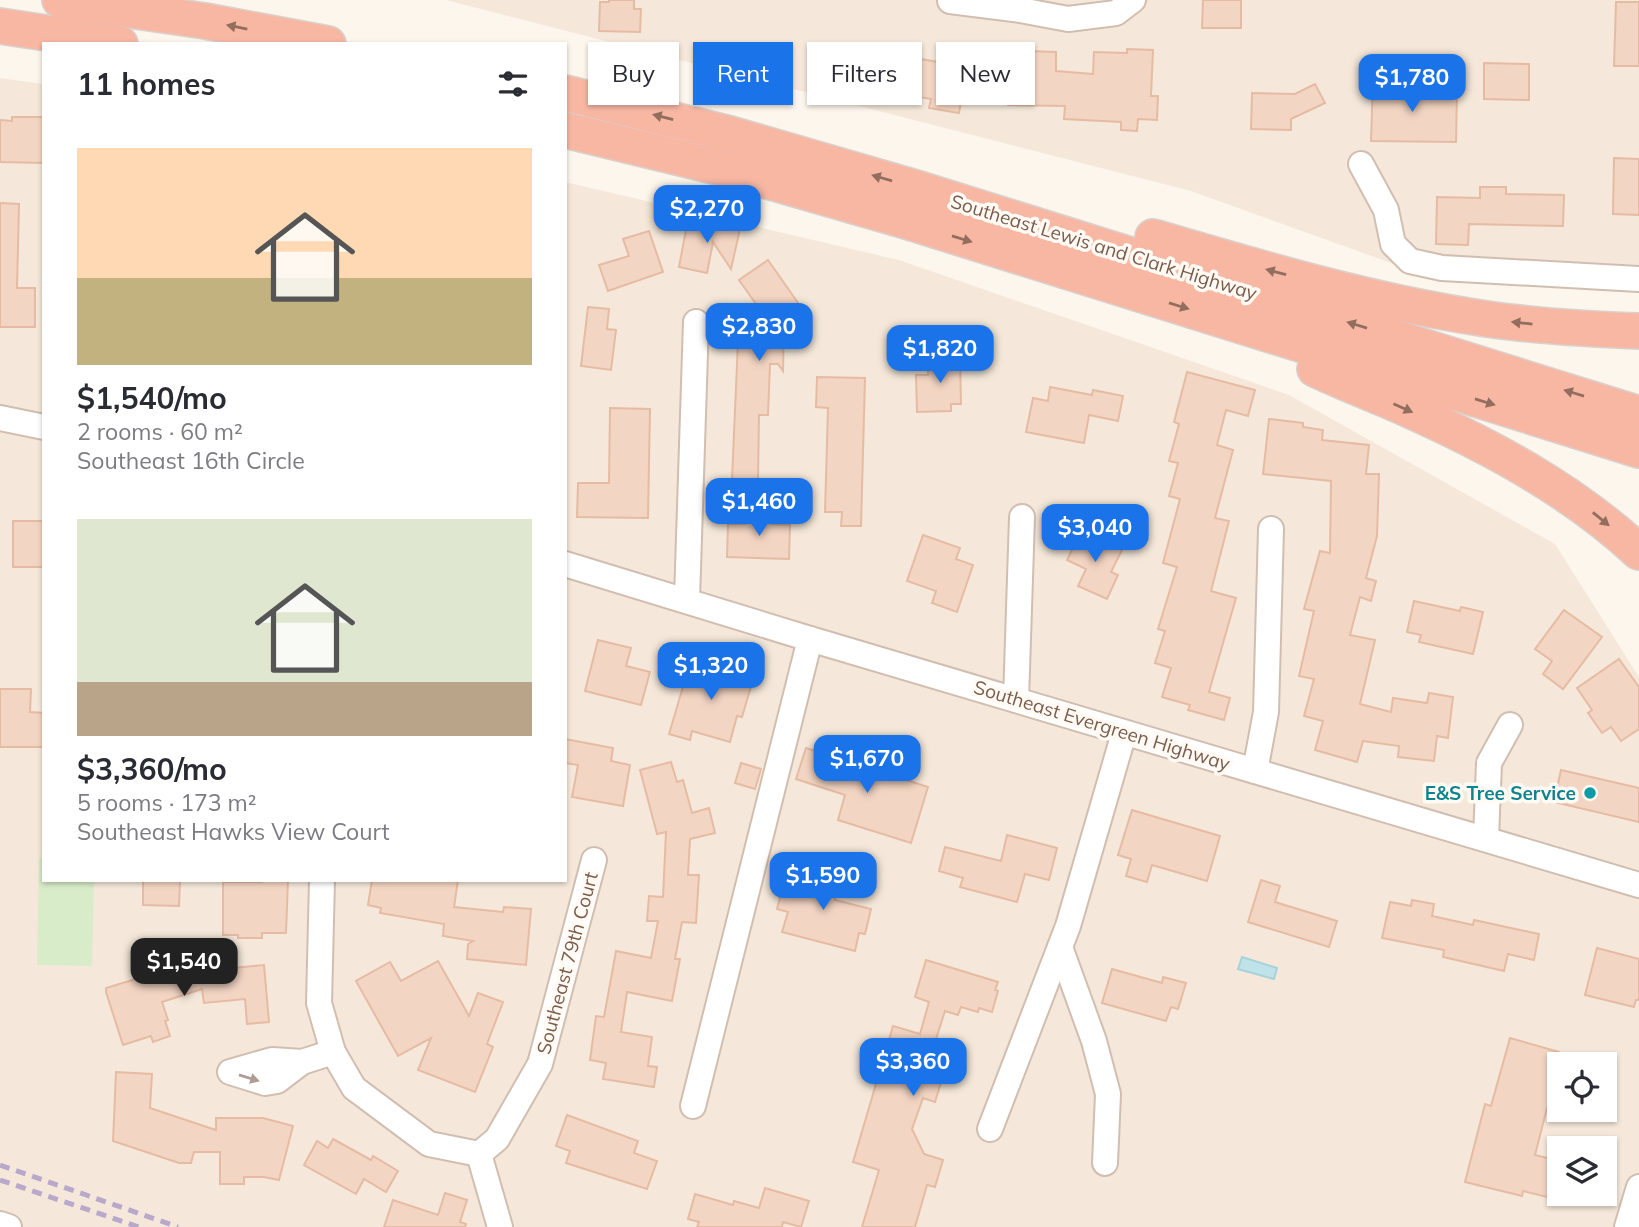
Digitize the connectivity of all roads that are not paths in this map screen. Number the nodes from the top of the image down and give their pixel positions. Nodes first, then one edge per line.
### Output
1 (60, 0) edge
2 (1133, 0) edge
3 (950, 1) edge
4 (0, 26) edge
5 (107, 42) edge
6 (318, 42) edge
7 (567, 93) edge
8 (567, 130) edge
9 (1361, 164) dead end
10 (916, 188) junction
11 (1639, 279) edge
12 (696, 322) dead end
13 (1232, 323) junction
14 (1639, 331) edge
15 (1639, 414) edge
16 (0, 418) edge
17 (42, 427) edge
18 (1639, 450) edge
19 (1023, 517) dead end
20 (1271, 529) dead end
21 (1639, 552) edge
22 (567, 565) edge
23 (687, 599) junction
24 (810, 639) junction
25 (1016, 700) junction
26 (1510, 725) dead end
27 (1124, 733) junction
28 (1255, 771) junction
29 (1486, 838) junction
30 (594, 860) dead end
31 (323, 882) edge
32 (1639, 886) edge
33 (1060, 947) junction
34 (333, 1052) junction
35 (302, 1062) dead end
36 (693, 1106) dead end
37 (990, 1129) dead end
38 (479, 1154) junction
39 (1105, 1163) dead end
40 (1639, 1187) edge
41 (0, 1224) edge
42 (9, 1227) edge
43 (500, 1227) edge
44 (1627, 1227) edge

6 -> 1 highway
2 - 3 street
4 - 5 highway
10 -> 7 highway, Southeast Lewis and Clark Highway
8 -> 13 highway, Southeast Lewis and Clark Highway
9 - 11 street
14 -> 10 highway
15 -> 10 highway, Southeast Lewis and Clark Highway
12 - 23 street
13 -> 18 highway, Southeast Lewis and Clark Highway
13 -> 21 highway
16 - 17 street
19 - 25 street
20 - 28 street
22 - 23 street, Southeast Evergreen Highway
23 - 24 street, Southeast Evergreen Highway
24 - 25 street, Southeast Evergreen Highway
24 - 36 street
25 - 27 street, Southeast Evergreen Highway
26 - 29 street
27 - 28 street, Southeast Evergreen Highway
27 - 33 street
28 - 29 street, Southeast Evergreen Highway
29 - 32 street, Southeast Evergreen Highway
30 - 38 street, Southeast 79th Court
31 - 34 street
33 - 37 street
33 - 39 street
34 - 35 street
34 - 38 street
38 - 43 street
40 - 44 street
41 - 42 street

